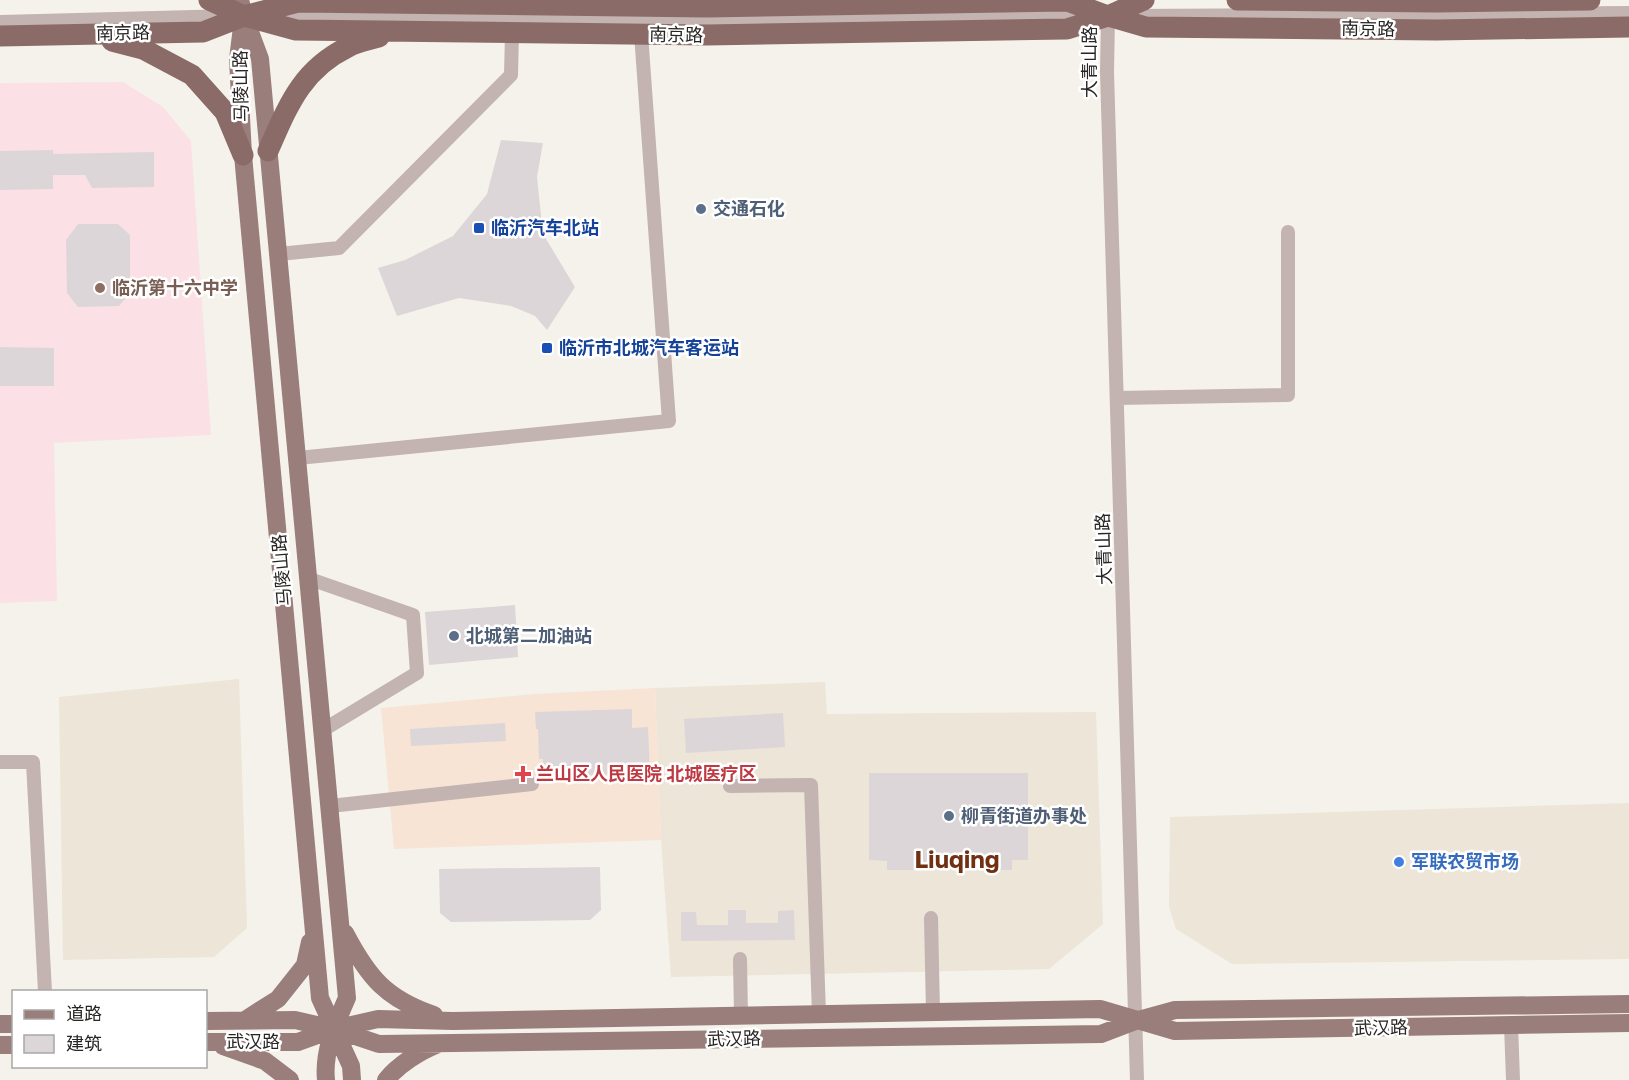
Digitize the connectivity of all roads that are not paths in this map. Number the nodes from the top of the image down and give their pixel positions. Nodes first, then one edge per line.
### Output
1 (209, 0) edge
2 (1144, 0) edge
3 (1237, 0) edge
4 (1590, 0) edge
5 (243, 5) edge
6 (1629, 13) edge
7 (1108, 16) junction
8 (0, 22) edge
9 (1629, 27) edge
10 (398, 31) junction
11 (512, 33) junction
12 (85, 34) junction
13 (641, 34) junction
14 (0, 36) edge
15 (268, 151) junction
16 (243, 155) junction
17 (1288, 232) dead end
18 (279, 254) junction
19 (1117, 398) junction
20 (298, 458) junction
21 (310, 579) junction
22 (323, 730) junction
23 (0, 762) edge
24 (532, 784) dead end
25 (730, 786) dead end
26 (330, 806) junction
27 (931, 918) dead end
28 (314, 922) junction
29 (341, 926) junction
30 (740, 958) dead end
31 (45, 990) edge
32 (1629, 1004) edge
33 (933, 1012) junction
34 (819, 1014) junction
35 (741, 1016) junction
36 (245, 1020) junction
37 (207, 1021) edge
38 (453, 1021) junction
39 (1135, 1021) junction
40 (1629, 1023) edge
41 (1511, 1025) junction
42 (334, 1029) junction
43 (209, 1042) edge
44 (441, 1042) junction
45 (290, 1080) edge
46 (326, 1080) edge
47 (352, 1080) edge
48 (386, 1080) edge
49 (1137, 1080) edge
50 (1513, 1080) edge

1 - 5 highway, 南京路
2 - 7 highway, 南京路
3 - 4 highway, 南京路
5 - 7 highway, 南京路
5 - 8 street
5 - 10 highway, 南京路
5 - 12 highway, 南京路
5 - 15 main road, 马陵山路
5 - 16 main road, 马陵山路
6 - 7 street
7 - 9 highway, 南京路
7 - 13 highway, 南京路
7 - 19 street, 大青山路
10 - 11 highway, 南京路
10 - 15 highway
11 - 13 highway, 南京路
11 - 18 street
12 - 14 highway, 南京路
12 - 16 highway
13 - 20 street
15 - 18 main road, 马陵山路
16 - 28 main road, 马陵山路
17 - 19 street
18 - 20 main road, 马陵山路
19 - 39 street, 大青山路
20 - 21 main road, 马陵山路
21 - 22 main road, 马陵山路
21 - 22 street
22 - 26 main road, 马陵山路
23 - 31 street
24 - 26 street
25 - 34 street
26 - 29 main road, 马陵山路
27 - 33 street
28 - 36 main road
28 - 42 main road, 马陵山路
29 - 38 main road
29 - 42 main road, 马陵山路
30 - 35 street
32 - 39 main road, 武汉路
33 - 34 main road, 武汉路
33 - 39 main road, 武汉路
34 - 35 main road, 武汉路
35 - 38 main road, 武汉路
36 - 37 main road, 武汉路
36 - 42 main road, 武汉路
38 - 42 main road, 武汉路
39 - 41 main road, 武汉路
39 - 44 main road, 武汉路
39 - 49 street, 大青山路
40 - 41 main road, 武汉路
41 - 50 street
42 - 43 main road, 武汉路
42 - 44 main road, 武汉路
42 - 46 main road, 马陵山路
42 - 47 main road, 马陵山路
43 - 45 main road
44 - 48 main road

